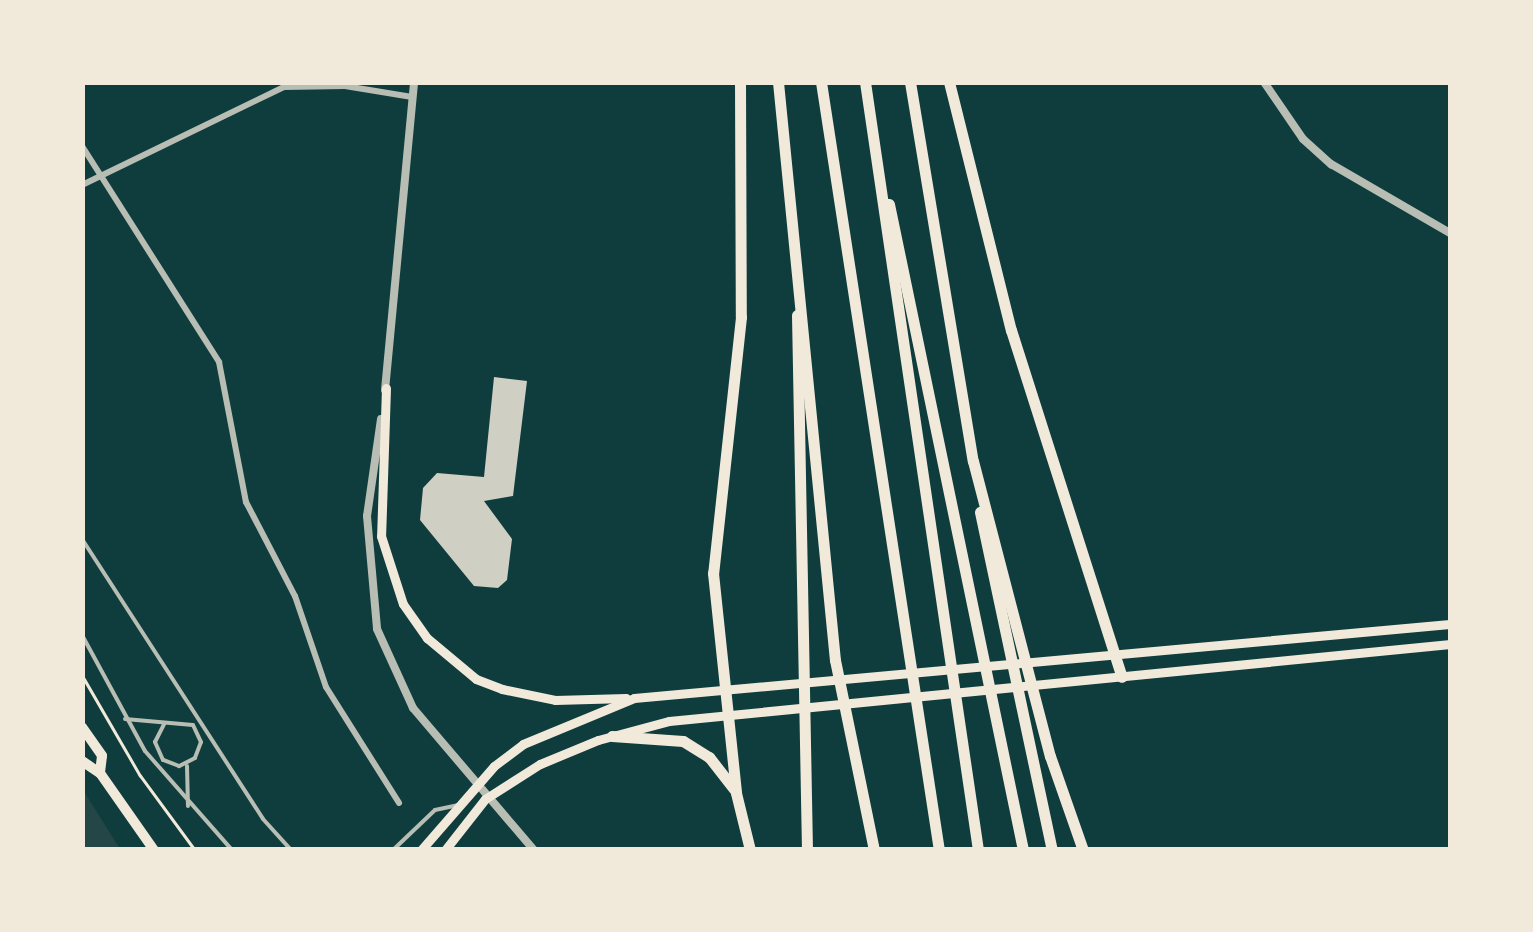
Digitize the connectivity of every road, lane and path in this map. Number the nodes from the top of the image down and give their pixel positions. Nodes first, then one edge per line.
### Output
1 (414, 82) edge
2 (740, 82) edge
3 (778, 82) edge
4 (821, 82) edge
5 (866, 82) edge
6 (910, 82) edge
7 (949, 82) edge
8 (1264, 82) edge
9 (412, 97) junction
10 (874, 142) junction
11 (82, 146) edge
12 (102, 176) junction
13 (82, 185) edge
14 (794, 231) junction
15 (1450, 233) edge
16 (386, 388) junction
17 (973, 461) junction
18 (82, 539) edge
19 (1450, 624) edge
20 (82, 635) edge
21 (1450, 644) edge
22 (1115, 654) junction
23 (82, 675) edge
24 (1122, 677) junction
25 (727, 692) junction
26 (634, 698) junction
27 (194, 711) junction
28 (731, 715) junction
29 (125, 719) junction
30 (164, 724) junction
31 (193, 725) junction
32 (82, 727) edge
33 (199, 734) junction
34 (210, 736) junction
35 (612, 736) junction
36 (145, 751) junction
37 (157, 752) junction
38 (163, 760) junction
39 (82, 761) edge
40 (187, 764) junction
41 (159, 771) junction
42 (100, 773) junction
43 (736, 793) junction
44 (400, 803) dead end
45 (458, 804) junction
46 (188, 806) junction
47 (454, 837) junction
48 (154, 850) edge
49 (194, 850) edge
50 (232, 850) edge
51 (291, 850) edge
52 (394, 850) edge
53 (421, 850) edge
54 (445, 850) edge
55 (458, 850) edge
56 (534, 850) edge
57 (750, 850) edge
58 (807, 850) edge
59 (874, 850) edge
60 (939, 850) edge
61 (978, 850) edge
62 (1023, 850) edge
63 (1052, 850) edge
64 (1083, 850) edge

1 - 9 street
2 - 25 highway
3 - 14 highway
4 - 60 highway
5 - 10 highway
6 - 17 highway
7 - 22 highway
8 - 15 street
9 - 12 street
9 - 16 street
10 - 61 highway
10 - 62 highway
11 - 12 street
12 - 13 street
12 - 44 street
14 - 58 highway
14 - 59 highway
16 - 26 main road
16 - 56 street
17 - 63 highway
17 - 64 highway
18 - 27 lane
19 - 22 main road
20 - 29 lane
21 - 24 main road
22 - 24 highway
22 - 25 main road
23 - 49 path
24 - 28 main road
25 - 26 main road
25 - 28 highway
26 - 45 main road
27 - 31 lane
27 - 34 lane
28 - 35 main road
28 - 43 highway
29 - 30 lane
29 - 36 lane
30 - 31 lane
30 - 37 lane
31 - 33 lane
32 - 42 main road
33 - 34 lane
33 - 40 lane
34 - 51 lane
35 - 43 highway
35 - 47 main road
36 - 37 lane
36 - 41 lane
37 - 38 lane
38 - 40 lane
38 - 41 lane
39 - 42 main road
40 - 46 lane
41 - 46 lane
42 - 48 main road
43 - 57 highway
45 - 52 lane
45 - 53 main road
46 - 50 lane
47 - 54 main road
47 - 55 lane

